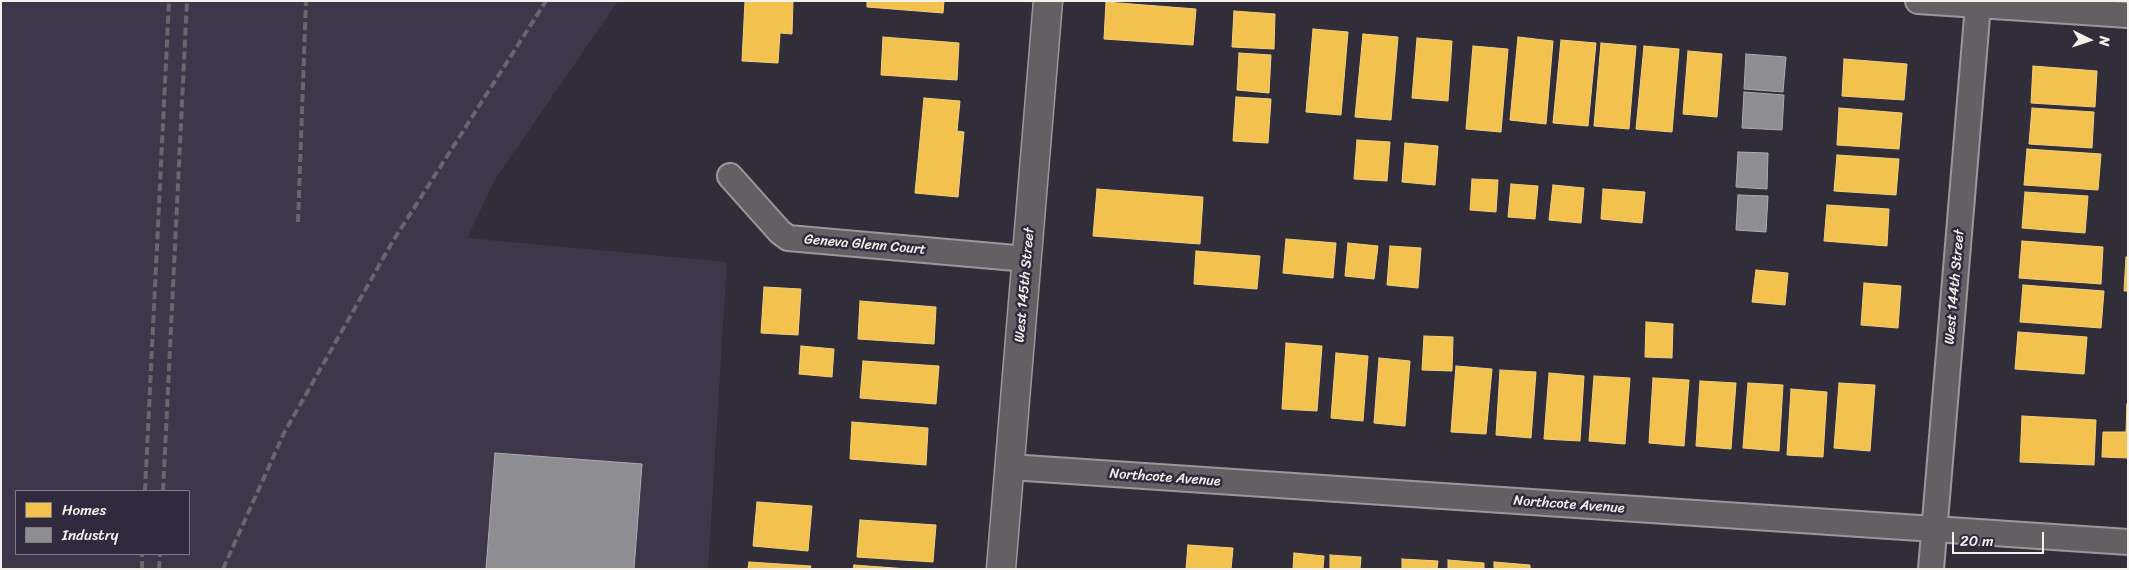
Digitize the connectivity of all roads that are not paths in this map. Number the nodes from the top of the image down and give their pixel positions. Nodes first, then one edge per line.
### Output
1 (1048, 1) edge
2 (1918, 1) edge
3 (1978, 5) junction
4 (2128, 15) edge
5 (730, 176) dead end
6 (1027, 259) junction
7 (1010, 468) junction
8 (1934, 529) junction
9 (2128, 542) edge
10 (1001, 569) edge
11 (1931, 569) edge

1 - 6 street, West 145th Street
2 - 3 street
3 - 4 street
3 - 8 street, West 144th Street
5 - 6 street, Geneva Glenn Court
6 - 7 street, West 145th Street
7 - 8 street, Northcote Avenue
7 - 10 street, West 145th Street
8 - 9 street, Northcote Avenue
8 - 11 street, West 144th Street

